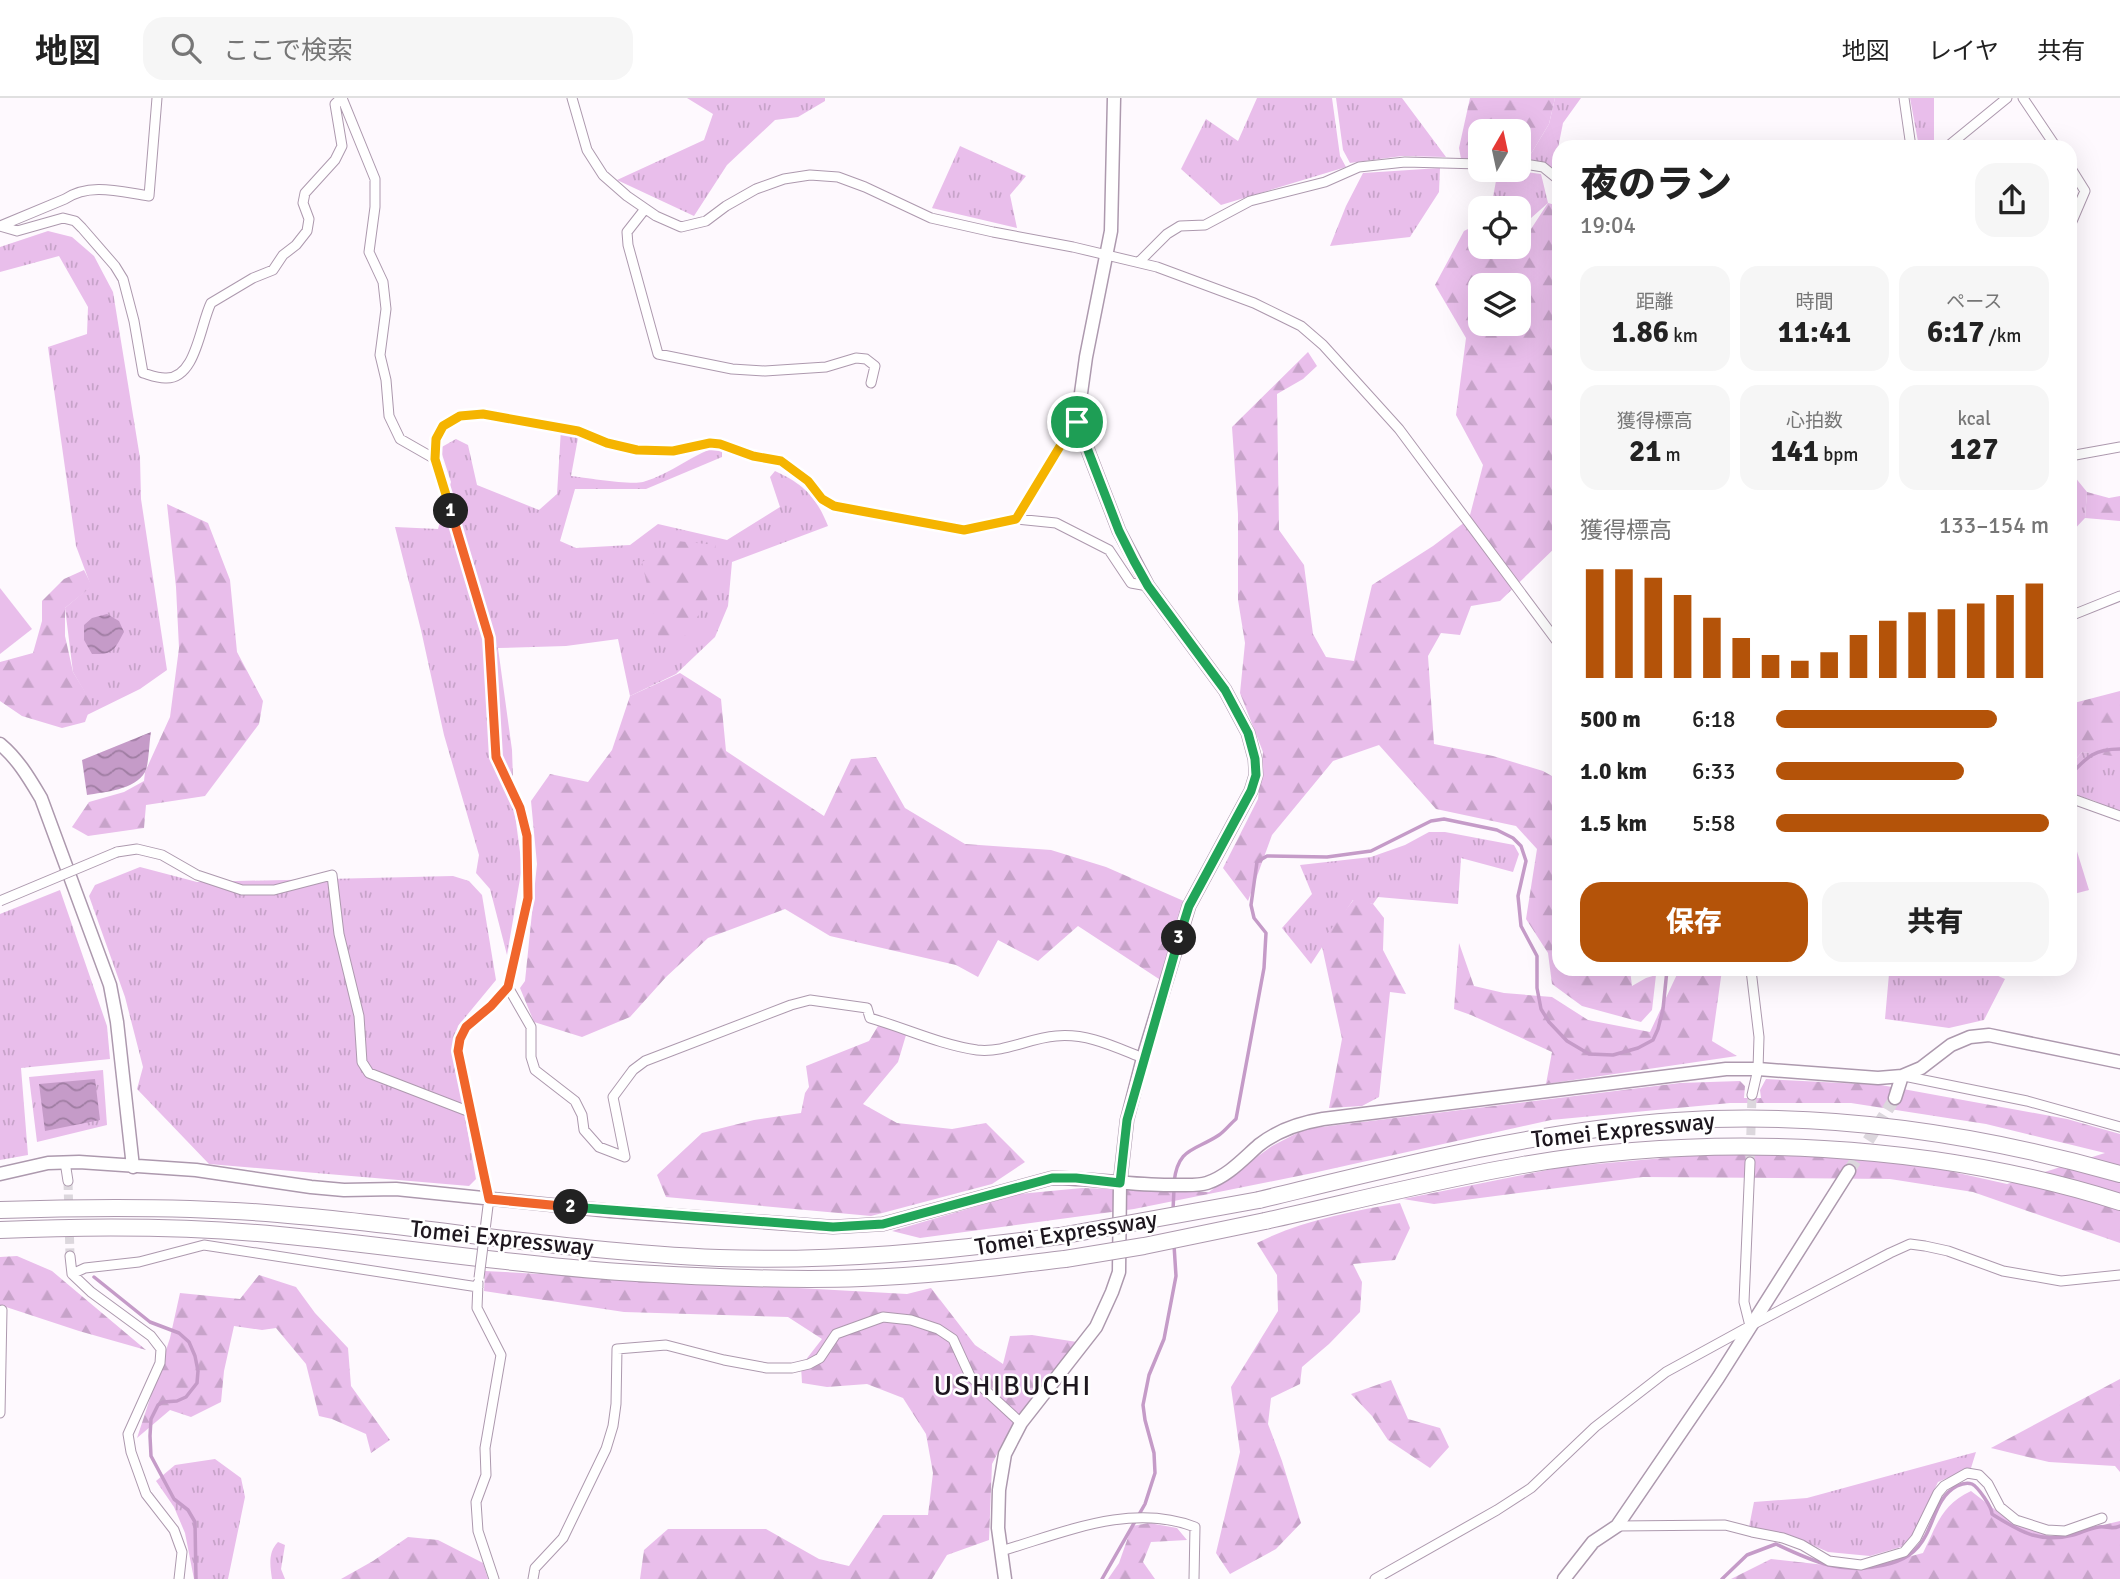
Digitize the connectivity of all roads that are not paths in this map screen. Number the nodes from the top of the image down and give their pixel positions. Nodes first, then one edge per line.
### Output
1 (157, 98) edge
2 (341, 98) edge
3 (572, 98) edge
4 (1114, 98) edge
5 (1904, 98) edge
6 (2007, 98) edge
7 (2023, 98) edge
8 (1910, 140) edge
9 (1956, 140) edge
10 (2051, 140) edge
11 (1468, 164) edge
12 (1531, 165) edge
13 (1552, 174) edge
14 (2077, 178) edge
15 (645, 209) junction
16 (2077, 210) edge
17 (1107, 255) junction
18 (1139, 262) junction
19 (871, 383) dead end
20 (1077, 422) junction
21 (2120, 447) edge
22 (2077, 455) edge
23 (435, 459) junction
24 (1016, 519) junction
25 (1148, 586) junction
26 (2120, 596) edge
27 (2077, 613) edge
28 (1552, 635) edge
29 (0, 744) edge
30 (2077, 801) edge
31 (2120, 816) edge
32 (0, 901) edge
33 (1752, 976) edge
34 (508, 987) junction
35 (1143, 1058) junction
36 (2120, 1062) edge
37 (1758, 1069) junction
38 (1902, 1076) junction
39 (1752, 1095) tunnel mouth
40 (1895, 1098) tunnel mouth
41 (470, 1112) junction
42 (2120, 1127) edge
43 (65, 1162) junction
44 (1750, 1162) tunnel mouth
45 (134, 1167) junction
46 (1849, 1171) tunnel mouth
47 (0, 1174) edge
48 (2120, 1174) edge
49 (68, 1181) tunnel mouth
50 (1120, 1183) junction
51 (2120, 1202) edge
52 (489, 1203) junction
53 (0, 1210) edge
54 (0, 1230) edge
55 (70, 1256) tunnel mouth
56 (72, 1274) junction
57 (2120, 1275) edge
58 (478, 1283) junction
59 (2, 1310) dead end
60 (1750, 1326) junction
61 (0, 1413) edge
62 (1021, 1423) junction
63 (2102, 1518) dead end
64 (1618, 1526) junction
65 (1001, 1550) junction
66 (179, 1579) edge
67 (494, 1579) edge
68 (533, 1579) edge
69 (1005, 1579) edge
70 (1194, 1579) edge
71 (1375, 1579) edge
72 (1564, 1579) edge

1 - 2 street
2 - 23 street
3 - 15 street
4 - 17 street
5 - 8 street
6 - 9 street
7 - 10 street
11 - 18 street
12 - 13 street
14 - 16 street
15 - 17 street
15 - 19 street
17 - 18 street
17 - 20 street
18 - 28 street
20 - 24 street
20 - 25 street
21 - 22 street
23 - 24 street
23 - 34 street
24 - 25 street
25 - 35 street
26 - 27 street
29 - 45 street
30 - 31 street
32 - 41 street, bridge
33 - 37 street
34 - 35 street
34 - 41 street
35 - 50 street
36 - 38 street
37 - 38 street
37 - 39 street
37 - 50 street
38 - 40 street
38 - 42 street
41 - 52 street
43 - 45 street
43 - 47 street
43 - 49 street
44 - 60 street
45 - 52 street
46 - 60 street
48 - 53 highway, Tomei Expressway, bridge
50 - 52 street
50 - 62 street
51 - 54 highway, Tomei Expressway, bridge
52 - 58 street, bridge
55 - 56 street
56 - 58 street
56 - 66 street
57 - 60 street
58 - 67 street
59 - 61 street
60 - 64 street
60 - 71 street
62 - 65 street
62 - 68 street
63 - 64 street
64 - 72 street
65 - 69 street
65 - 70 street

